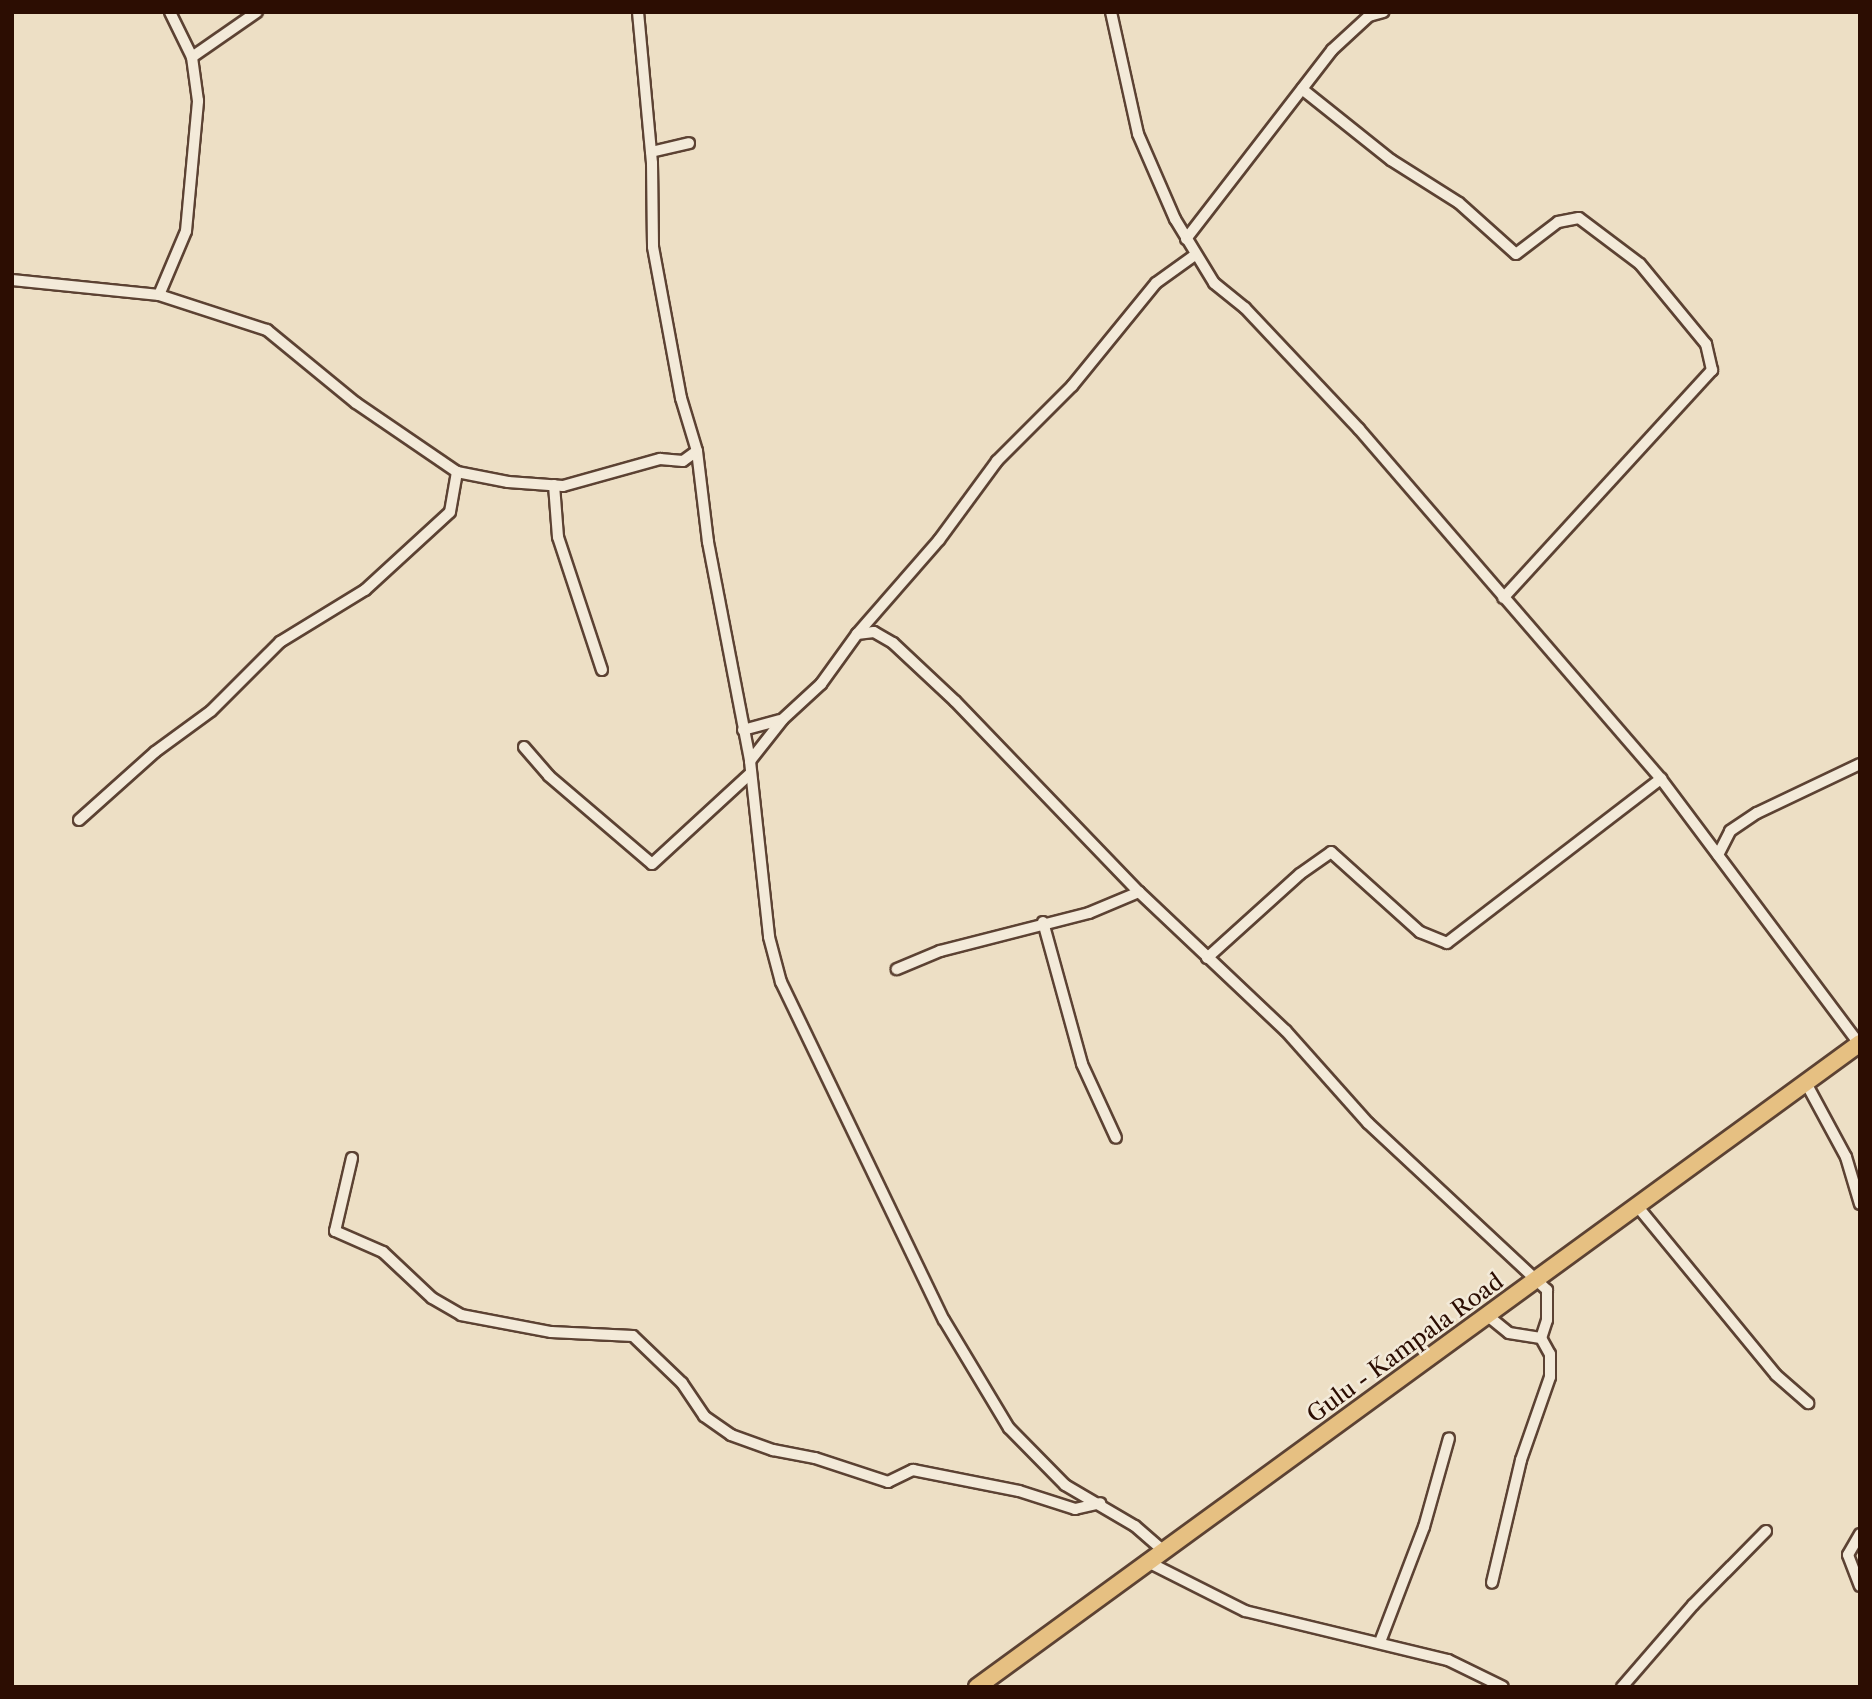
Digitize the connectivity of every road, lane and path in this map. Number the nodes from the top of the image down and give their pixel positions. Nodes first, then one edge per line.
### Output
1 (170, 12) edge
2 (257, 12) edge
3 (638, 12) edge
4 (1111, 12) edge
5 (1383, 12) edge
6 (192, 57) junction
7 (1302, 89) junction
8 (689, 143) dead end
9 (651, 152) junction
10 (1186, 239) junction
11 (1195, 255) junction
12 (12, 280) edge
13 (159, 295) junction
14 (697, 451) junction
15 (683, 461) junction
16 (457, 472) junction
17 (698, 481) junction
18 (554, 485) junction
19 (1503, 598) junction
20 (857, 634) junction
21 (602, 670) dead end
22 (783, 719) junction
23 (743, 730) junction
24 (524, 747) dead end
25 (750, 761) junction
26 (1860, 764) edge
27 (751, 773) junction
28 (1661, 779) junction
29 (79, 820) dead end
30 (1718, 855) junction
31 (1139, 892) junction
32 (1044, 922) junction
33 (1207, 958) junction
34 (897, 969) dead end
35 (1859, 1044) edge
36 (1806, 1083) junction
37 (1116, 1138) dead end
38 (352, 1158) dead end
39 (1860, 1204) edge
40 (1638, 1206) junction
41 (1536, 1280) junction
42 (1488, 1316) junction
43 (1541, 1338) junction
44 (1808, 1403) dead end
45 (1449, 1438) dead end
46 (1100, 1503) junction
47 (1766, 1531) dead end
48 (1860, 1534) edge
49 (1161, 1549) junction
50 (1145, 1561) junction
51 (1492, 1583) dead end
52 (1860, 1586) edge
53 (1380, 1642) junction
54 (977, 1687) edge
55 (1503, 1687) edge
56 (1622, 1687) edge

1 - 6 street
2 - 6 street
3 - 9 street
4 - 10 street
5 - 7 street
6 - 13 street
7 - 10 street
7 - 19 street
8 - 9 street
9 - 14 street
10 - 11 street
11 - 19 street
11 - 20 street
12 - 13 street
13 - 16 street
14 - 15 street
14 - 17 street
15 - 17 street
15 - 18 street
16 - 18 street
16 - 29 street
17 - 23 street
18 - 21 street
19 - 28 street
20 - 22 street
20 - 31 street
22 - 23 street
22 - 25 street
23 - 25 street
24 - 27 street
25 - 27 street
26 - 30 street
27 - 46 street
28 - 30 street
28 - 33 street
30 - 35 street
31 - 32 street
31 - 33 street
32 - 34 street
32 - 37 street
33 - 41 street
35 - 36 main road, Gulu - Kampala Road
36 - 39 street
36 - 40 main road, Gulu - Kampala Road
38 - 46 street
40 - 41 main road, Gulu - Kampala Road
40 - 44 street
41 - 42 main road, Gulu - Kampala Road
41 - 43 street
42 - 43 street
42 - 49 main road, Gulu - Kampala Road
43 - 51 street
45 - 53 street
46 - 49 street
47 - 56 street
48 - 52 street
49 - 50 main road, Gulu - Kampala Road
50 - 53 street
50 - 54 main road, Gulu - Kampala Road
53 - 55 street

